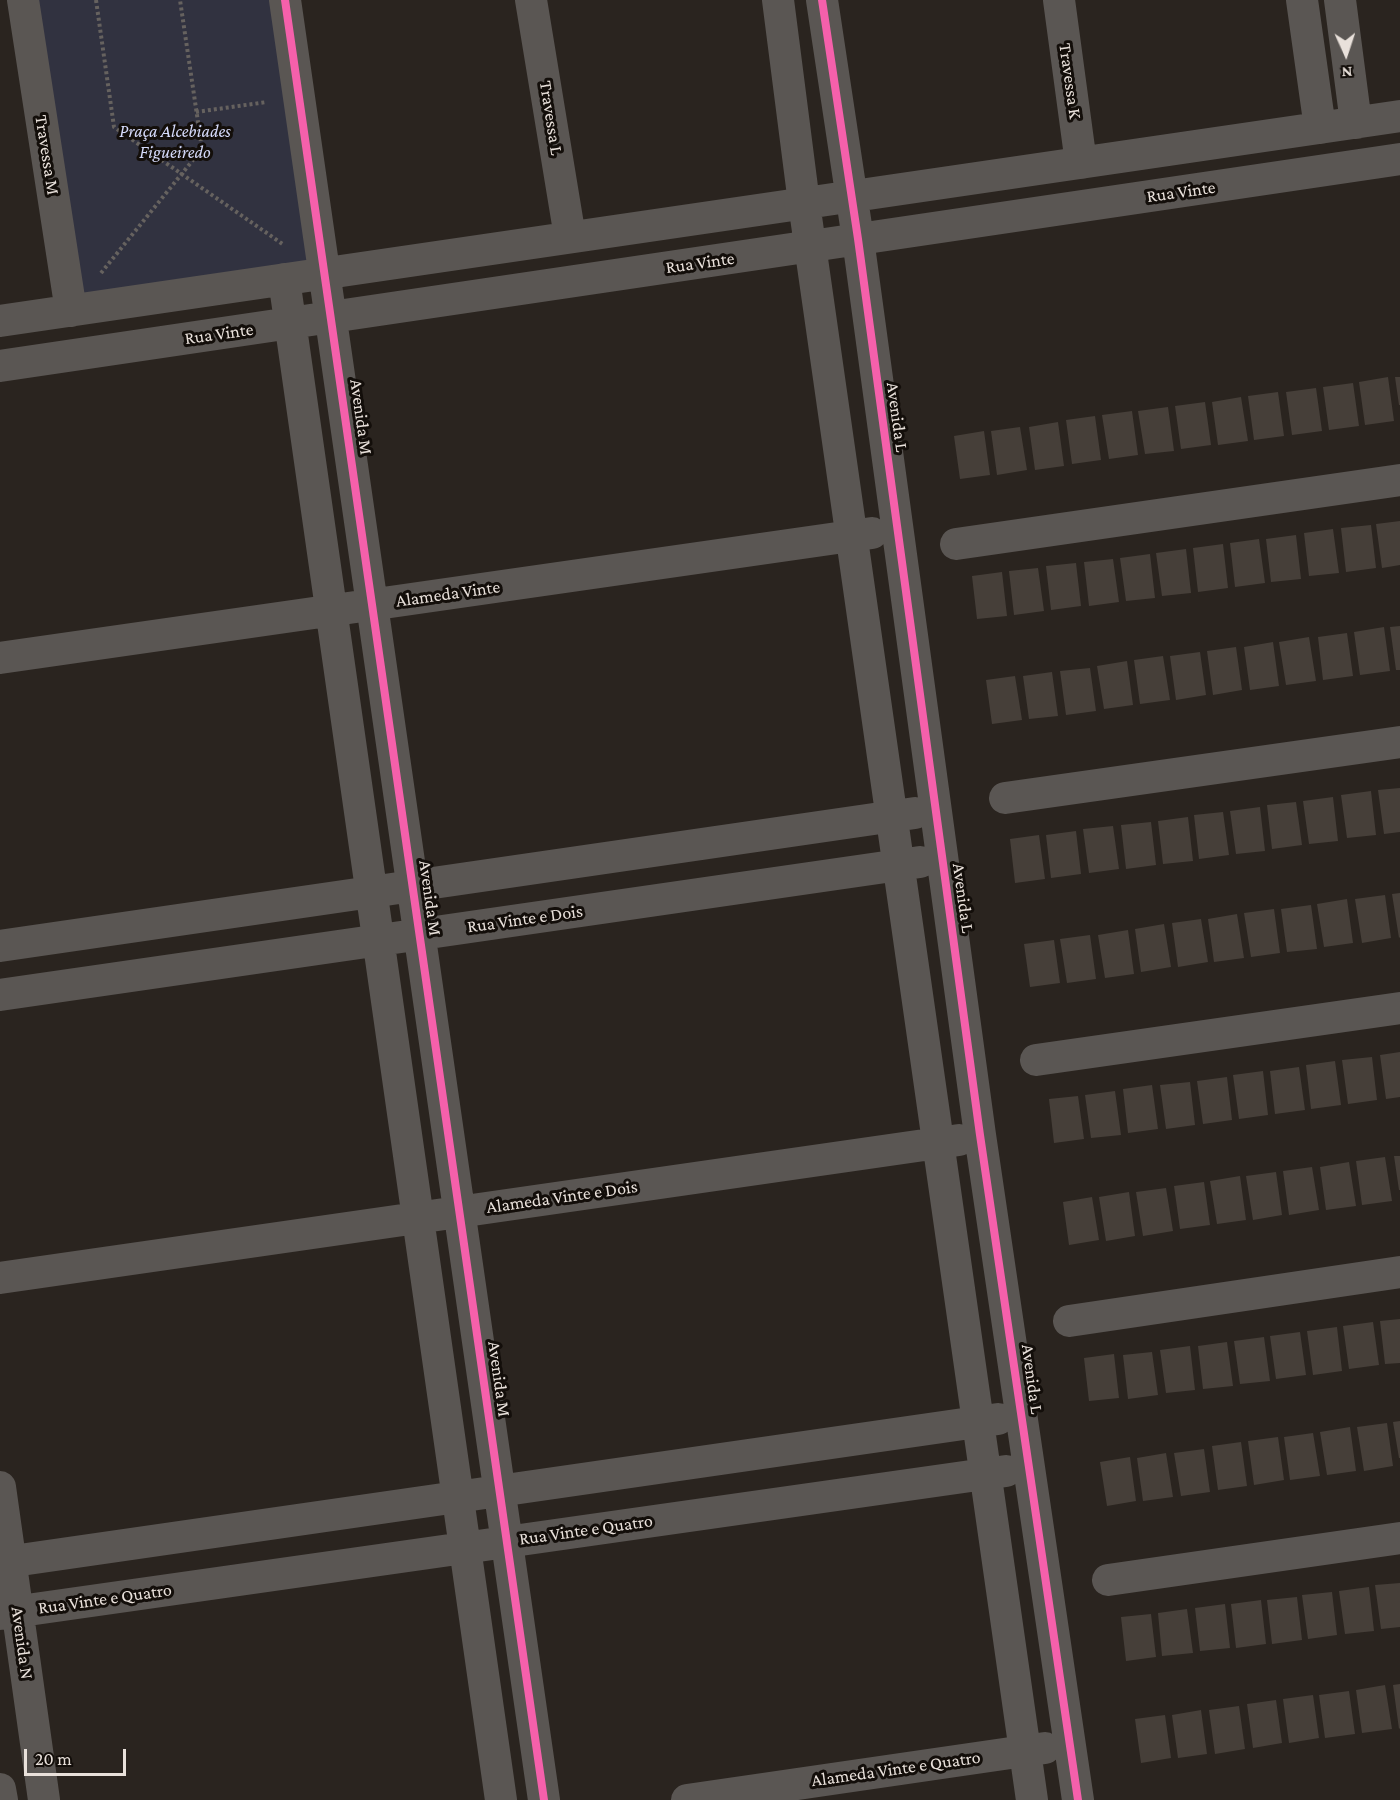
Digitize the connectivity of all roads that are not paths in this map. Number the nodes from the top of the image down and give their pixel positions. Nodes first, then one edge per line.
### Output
1 (23, 0) edge
2 (285, 0) edge
3 (531, 0) edge
4 (778, 0) edge
5 (822, 0) edge
6 (1059, 0) edge
7 (1302, 0) edge
8 (1340, 0) edge
9 (1400, 116) edge
10 (1356, 123) junction
11 (1320, 128) junction
12 (1400, 159) edge
13 (1082, 163) junction
14 (851, 196) junction
15 (804, 203) junction
16 (570, 237) junction
17 (858, 239) junction
18 (811, 247) junction
19 (325, 273) junction
20 (284, 279) junction
21 (71, 311) junction
22 (332, 317) junction
23 (0, 321) edge
24 (291, 323) junction
25 (0, 366) edge
26 (1400, 480) edge
27 (897, 530) junction
28 (853, 535) junction
29 (956, 544) dead end
30 (373, 605) junction
31 (332, 610) junction
32 (0, 658) edge
33 (1400, 742) edge
34 (1005, 798) dead end
35 (936, 810) junction
36 (893, 817) junction
37 (943, 858) junction
38 (900, 865) junction
39 (413, 886) junction
40 (371, 892) junction
41 (420, 934) junction
42 (379, 941) junction
43 (0, 945) edge
44 (0, 995) edge
45 (1400, 1008) edge
46 (1036, 1060) dead end
47 (980, 1135) junction
48 (939, 1144) junction
49 (460, 1211) junction
50 (419, 1217) junction
51 (1400, 1272) edge
52 (0, 1278) edge
53 (1069, 1321) dead end
54 (1023, 1416) junction
55 (978, 1422) junction
56 (1030, 1467) junction
57 (986, 1474) junction
58 (0, 1487) edge
59 (500, 1491) junction
60 (458, 1497) junction
61 (1400, 1538) edge
62 (507, 1541) junction
63 (465, 1547) junction
64 (5, 1562) edge
65 (1108, 1580) dead end
66 (9, 1613) edge
67 (1070, 1744) junction
68 (1025, 1751) junction
69 (0, 1789) edge
70 (2, 1800) edge
71 (44, 1800) edge
72 (501, 1800) edge
73 (544, 1800) edge
74 (687, 1800) edge
75 (1032, 1800) edge
76 (1078, 1800) edge

1 - 21 street, Travessa M
2 - 19 street, Avenida M
3 - 16 street, Travessa L
4 - 15 street
5 - 14 street, Avenida L
6 - 13 street, Travessa K
7 - 11 street
8 - 10 street
9 - 10 street
10 - 11 street
11 - 13 street
12 - 17 street, Rua Vinte
13 - 14 street
14 - 15 street
14 - 17 street, Avenida L
15 - 16 street
15 - 18 street
16 - 19 street
17 - 18 street, Rua Vinte
17 - 27 street, Avenida L
18 - 22 street, Rua Vinte
18 - 28 street
19 - 20 street
19 - 22 street, Avenida M
20 - 21 street
20 - 24 street
21 - 23 street
22 - 24 street, Rua Vinte
22 - 30 street, Avenida M
24 - 25 street, Rua Vinte
24 - 31 street
26 - 29 street
27 - 28 street, Alameda Vinte
27 - 35 street, Avenida L
28 - 30 street, Alameda Vinte
28 - 36 street
30 - 31 street, Alameda Vinte
30 - 39 street, Avenida M
31 - 32 street, Alameda Vinte
31 - 40 street
33 - 34 street
35 - 36 street
35 - 37 street, Avenida L
36 - 38 street
36 - 39 street
37 - 38 street, Rua Vinte e Dois
37 - 47 street, Avenida L
38 - 41 street, Rua Vinte e Dois
38 - 48 street
39 - 40 street
39 - 41 street, Avenida M
40 - 42 street
40 - 43 street
41 - 42 street, Rua Vinte e Dois
41 - 49 street, Avenida M
42 - 44 street, Rua Vinte e Dois
42 - 50 street
45 - 46 street
47 - 48 street, Alameda Vinte e Dois
47 - 54 street, Avenida L
48 - 49 street, Alameda Vinte e Dois
48 - 55 street
49 - 50 street, Alameda Vinte e Dois
49 - 59 street, Avenida M
50 - 52 street, Alameda Vinte e Dois
50 - 60 street
51 - 53 street
54 - 55 street
54 - 56 street, Avenida L
55 - 57 street
55 - 59 street
56 - 57 street, Rua Vinte e Quatro
56 - 67 street, Avenida L
57 - 62 street, Rua Vinte e Quatro
57 - 68 street
58 - 64 street, Avenida N
59 - 60 street
59 - 62 street, Avenida M
60 - 63 street
60 - 64 street
61 - 65 street
62 - 63 street, Rua Vinte e Quatro
62 - 73 street, Avenida M
63 - 66 street, Rua Vinte e Quatro
63 - 72 street
64 - 66 street, Avenida N
66 - 71 street, Avenida N
67 - 68 street, Alameda Vinte e Quatro
67 - 76 street, Avenida L
68 - 74 street, Alameda Vinte e Quatro
68 - 75 street
69 - 70 street

